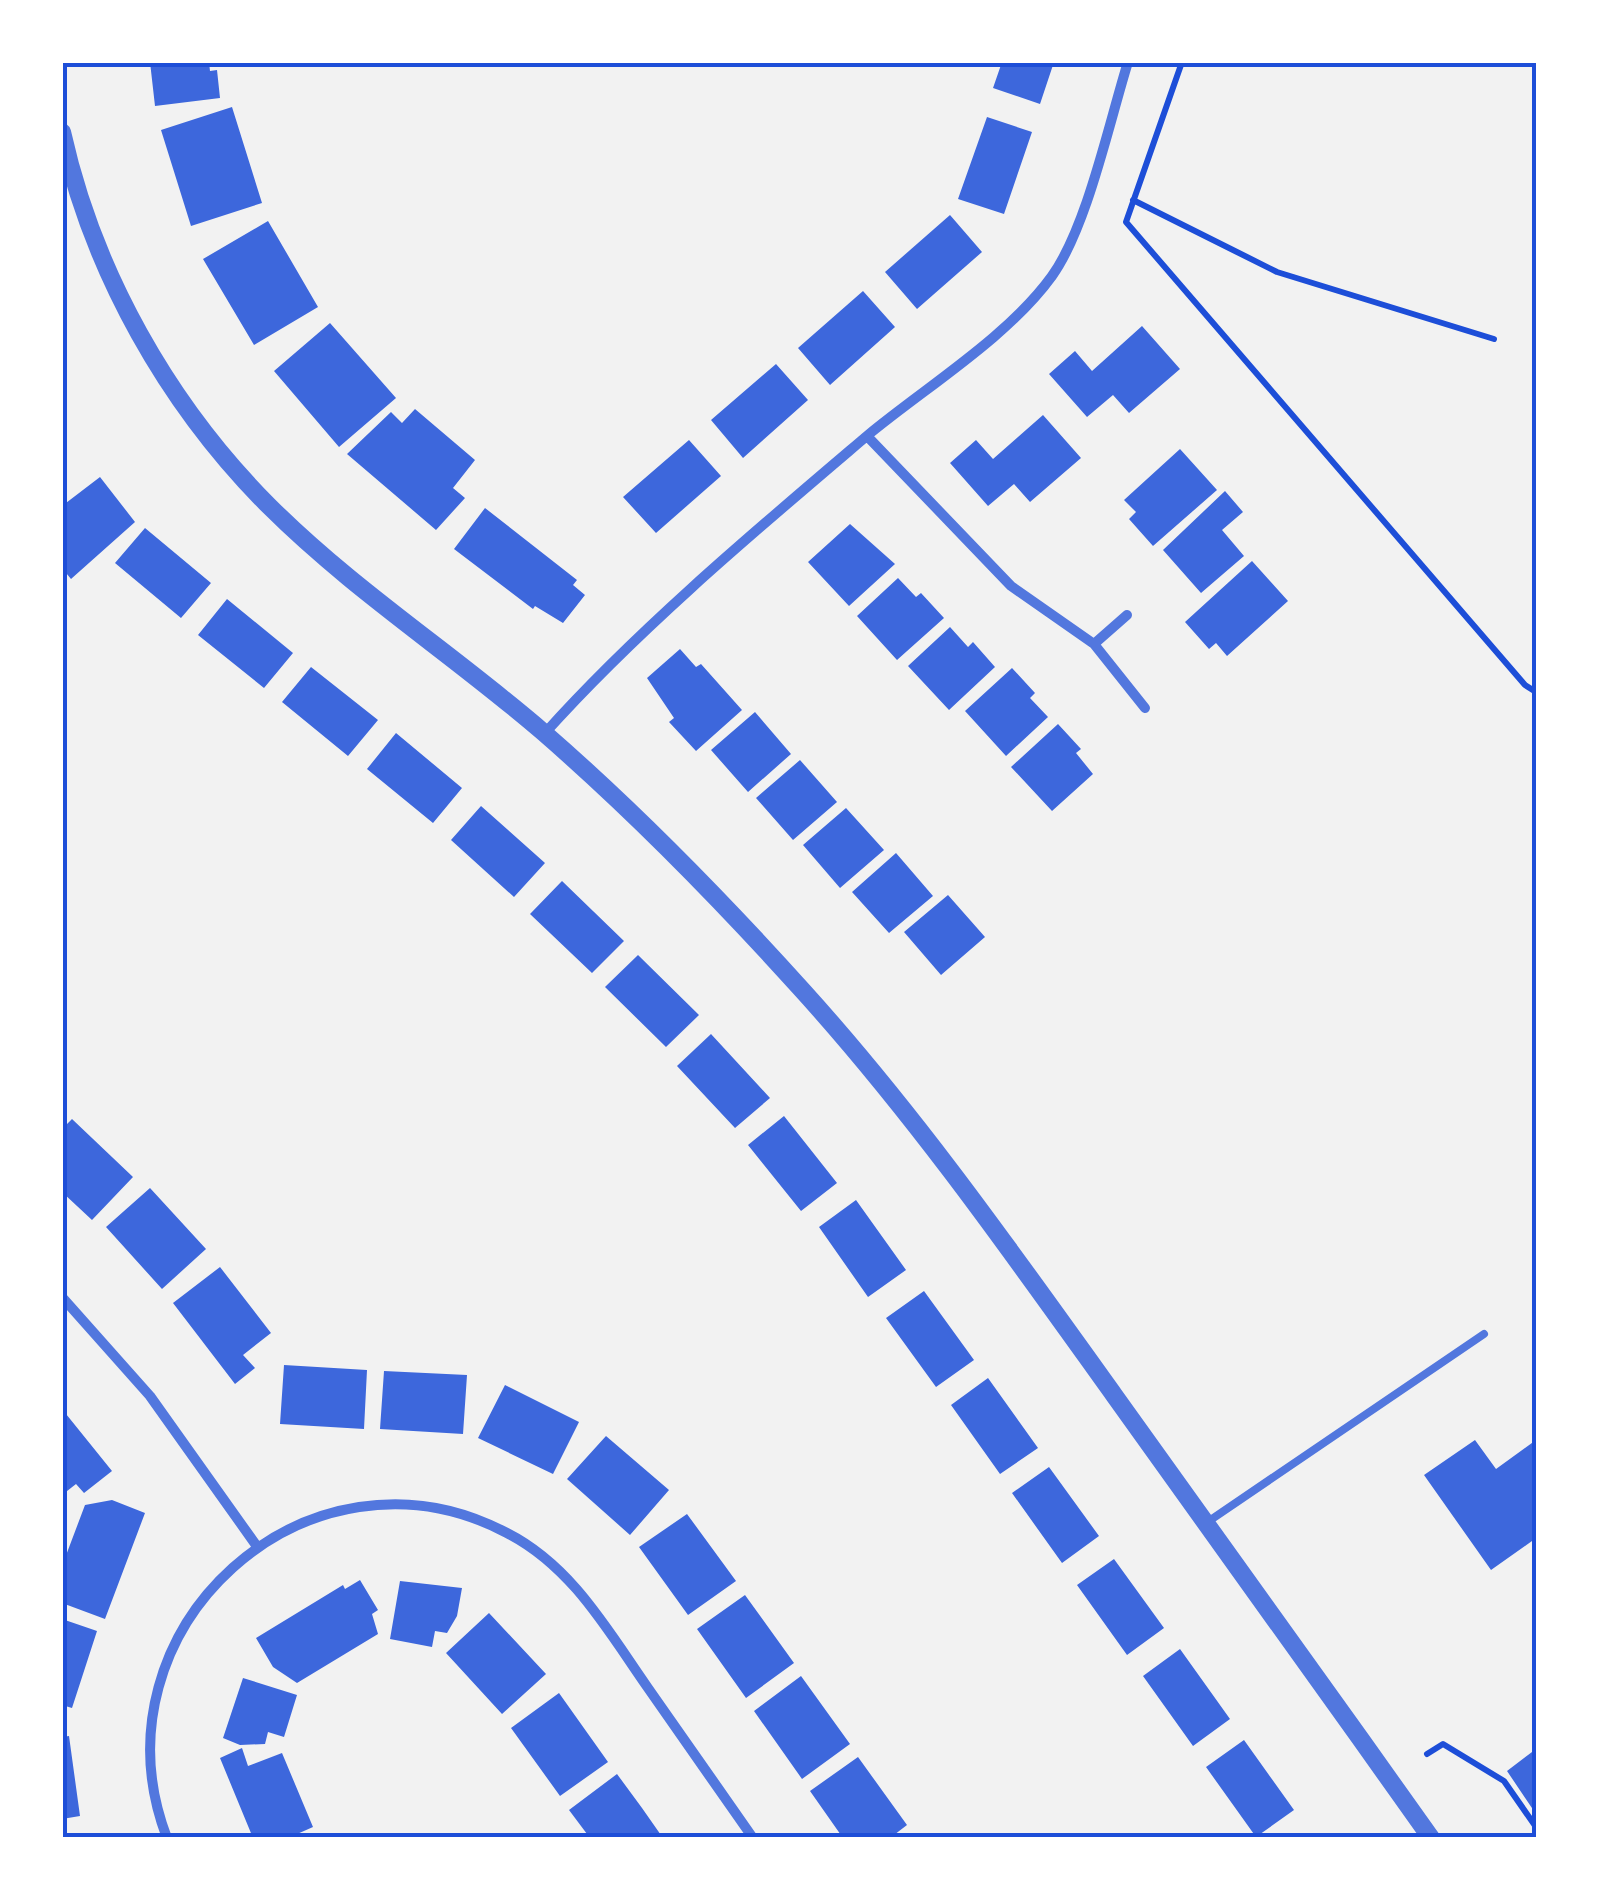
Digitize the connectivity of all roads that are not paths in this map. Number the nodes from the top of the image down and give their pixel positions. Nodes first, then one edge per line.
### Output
1 (1128, 62) edge
2 (62, 132) edge
3 (68, 179) edge
4 (867, 436) junction
5 (1127, 615) dead end
6 (1094, 644) junction
7 (1145, 708) dead end
8 (545, 734) junction
9 (62, 1296) edge
10 (1484, 1334) dead end
11 (1206, 1524) junction
12 (256, 1545) junction
13 (167, 1838) edge
14 (753, 1838) edge
15 (1431, 1838) edge

1 - 4 street
2 - 3 street
3 - 8 street
4 - 6 street
4 - 8 street
5 - 6 street
6 - 7 street
8 - 11 street
9 - 12 street
10 - 11 lane
11 - 15 street
12 - 13 street
12 - 14 street

